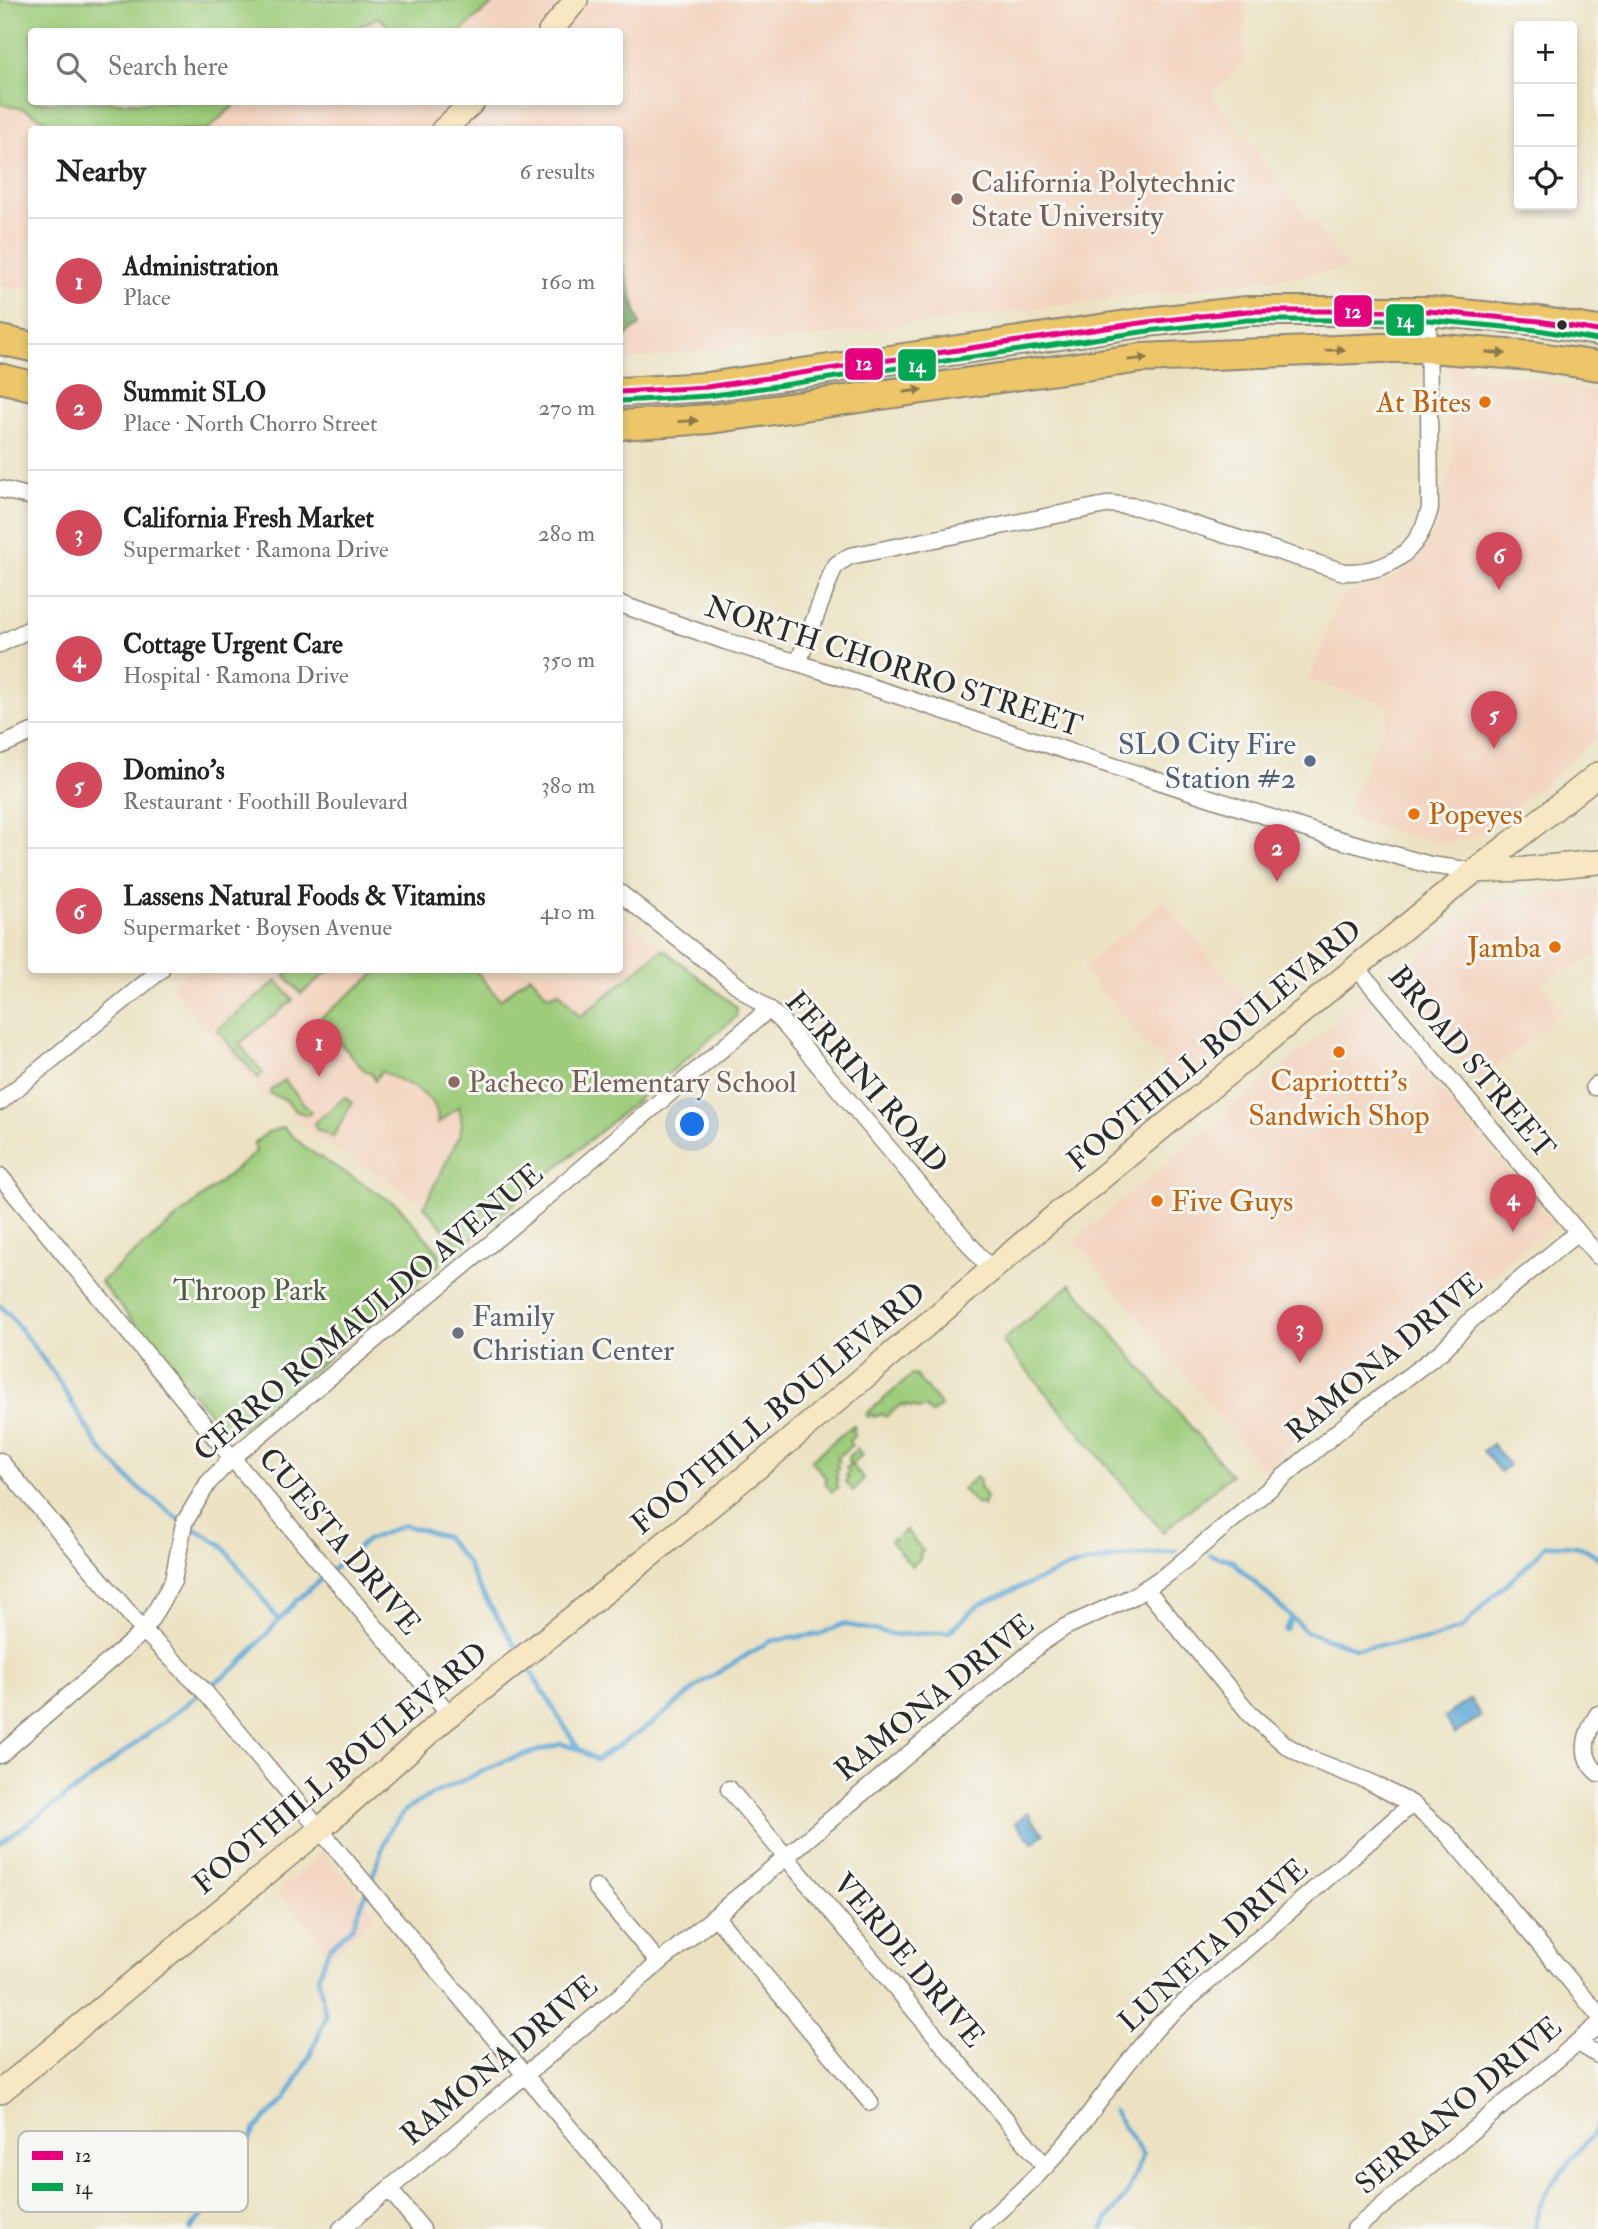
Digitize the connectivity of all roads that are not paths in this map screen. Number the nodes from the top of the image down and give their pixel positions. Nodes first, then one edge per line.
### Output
1 (576, 0) edge
2 (553, 28) edge
3 (470, 105) edge
4 (447, 126) edge
5 (1428, 311) junction
6 (1598, 331) edge
7 (0, 340) edge
8 (28, 346) edge
9 (1428, 348) junction
10 (1598, 366) edge
11 (0, 378) edge
12 (28, 385) edge
13 (623, 392) edge
14 (623, 425) edge
15 (0, 489) edge
16 (28, 496) edge
17 (623, 605) edge
18 (28, 630) edge
19 (0, 644) edge
20 (798, 663) junction
21 (28, 734) edge
22 (0, 746) edge
23 (1598, 774) edge
24 (1598, 862) edge
25 (1474, 871) junction
26 (623, 895) edge
27 (1357, 968) junction
28 (158, 973) edge
29 (769, 1009) junction
30 (0, 1102) edge
31 (0, 1176) edge
32 (1578, 1232) junction
33 (1598, 1256) edge
34 (991, 1270) junction
35 (232, 1458) junction
36 (0, 1461) edge
37 (1146, 1589) junction
38 (144, 1631) junction
39 (1598, 1714) edge
40 (450, 1715) junction
41 (0, 1755) edge
42 (1598, 1773) edge
43 (729, 1789) dead end
44 (1412, 1804) junction
45 (319, 1830) junction
46 (786, 1856) junction
47 (596, 1887) dead end
48 (715, 1916) junction
49 (659, 1963) junction
50 (1598, 2014) edge
51 (1598, 2025) edge
52 (1577, 2042) junction
53 (1598, 2055) edge
54 (525, 2075) junction
55 (0, 2092) edge
56 (870, 2102) dead end
57 (1045, 2166) junction
58 (389, 2189) junction
59 (341, 2229) edge
60 (422, 2229) edge
61 (654, 2229) edge
62 (978, 2229) edge
63 (1355, 2229) edge

1 - 2 street
3 - 4 street
5 - 6 highway
5 - 9 street
5 - 13 highway
7 - 8 highway
9 -> 10 highway
14 -> 9 highway
9 - 20 street
11 - 12 highway
15 - 16 street
17 - 20 street, NORTH CHORRO STREET
18 - 19 street
20 - 25 street, NORTH CHORRO STREET
21 - 22 street
23 - 25 street, FOOTHILL BOULEVARD
24 - 25 street
25 - 27 street, FOOTHILL BOULEVARD
26 - 29 street, FERRINI ROAD
27 - 32 street, BROAD STREET
27 - 34 street, FOOTHILL BOULEVARD
28 - 30 street
29 - 34 street, FERRINI ROAD
29 - 35 street, CERRO ROMAULDO AVENUE
31 - 35 street, CUESTA DRIVE
32 - 33 street, BROAD STREET
32 - 37 street, RAMONA DRIVE
34 - 40 street, FOOTHILL BOULEVARD
35 - 38 street, CERRO ROMAULDO AVENUE
35 - 40 street, CUESTA DRIVE
36 - 38 street
37 - 44 street
37 - 46 street, RAMONA DRIVE
38 - 41 street, CERRO ROMAULDO AVENUE
38 - 45 street
39 - 42 street
40 - 45 street, FOOTHILL BOULEVARD
43 - 46 street, VERDE DRIVE
44 - 50 street
44 - 57 street, LUNETA DRIVE
45 - 54 street
45 - 55 street, FOOTHILL BOULEVARD
46 - 48 street, RAMONA DRIVE
46 - 57 street, VERDE DRIVE
47 - 49 street
48 - 49 street, RAMONA DRIVE
48 - 56 street
49 - 54 street, RAMONA DRIVE
51 - 52 street, SERRANO DRIVE
52 - 53 street
52 - 63 street, SERRANO DRIVE
54 - 58 street, RAMONA DRIVE
54 - 61 street
57 - 62 street, LUNETA DRIVE
58 - 59 street, RAMONA DRIVE
58 - 60 street

